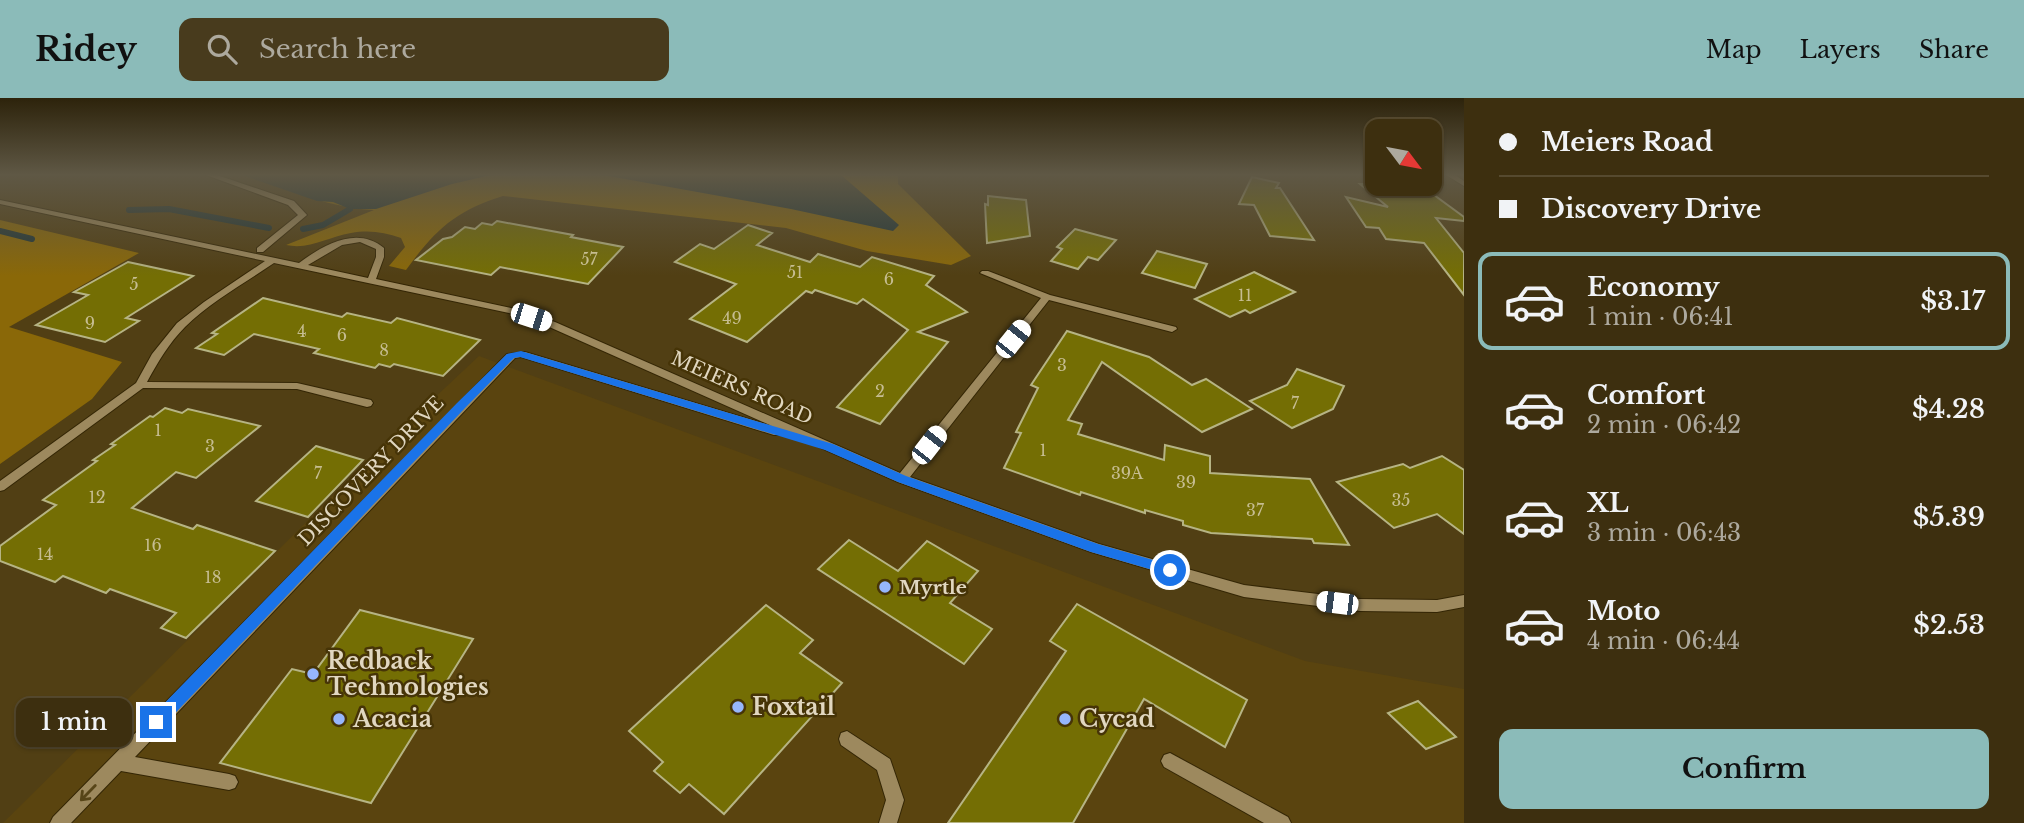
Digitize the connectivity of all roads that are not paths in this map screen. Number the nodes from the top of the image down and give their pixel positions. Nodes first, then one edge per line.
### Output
1 (32, 209) edge
2 (297, 209) edge
3 (260, 250) dead end
4 (273, 260) junction
5 (301, 265) junction
6 (985, 273) dead end
7 (371, 281) junction
8 (1047, 297) junction
9 (1172, 330) dead end
10 (140, 384) junction
11 (367, 403) dead end
12 (829, 447) junction
13 (902, 479) junction
14 (0, 487) edge
15 (1464, 601) edge
16 (847, 739) dead end
17 (1170, 761) dead end
18 (118, 762) junction
19 (229, 782) dead end
20 (59, 823) edge
21 (888, 823) edge
22 (1282, 823) edge

1 - 4 street, MEIERS ROAD
2 - 3 street
4 - 5 street, MEIERS ROAD
4 - 10 street
5 - 7 street, MEIERS ROAD
5 - 7 street
6 - 8 street
7 - 12 street, MEIERS ROAD
8 - 9 street
8 - 13 street
10 - 11 street
10 - 14 street
12 - 13 street, MEIERS ROAD
12 - 18 street, DISCOVERY DRIVE
13 - 15 street, MEIERS ROAD
16 - 21 street
17 - 22 street
18 - 19 street
18 -> 20 street, DISCOVERY DRIVE

